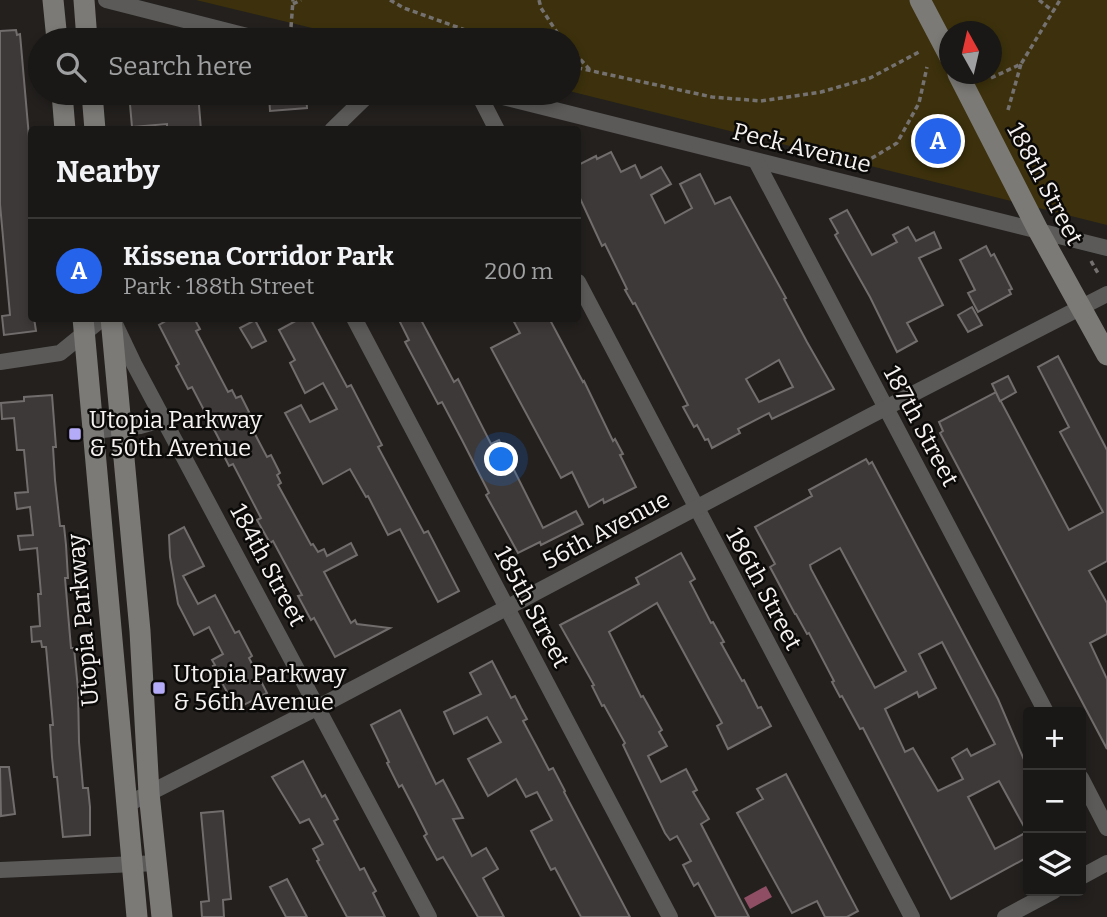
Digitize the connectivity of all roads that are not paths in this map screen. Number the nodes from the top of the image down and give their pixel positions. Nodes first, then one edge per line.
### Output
1 (53, 0) edge
2 (84, 0) edge
3 (106, 0) edge
4 (920, 0) edge
5 (56, 28) edge
6 (86, 28) edge
7 (215, 28) edge
8 (939, 36) edge
9 (963, 84) edge
10 (63, 105) edge
11 (93, 105) edge
12 (358, 105) edge
13 (484, 105) edge
14 (534, 105) edge
15 (65, 126) edge
16 (95, 126) edge
17 (336, 126) edge
18 (495, 126) edge
19 (756, 161) junction
20 (1038, 230) junction
21 (1107, 247) edge
22 (581, 288) edge
23 (1107, 294) edge
24 (1082, 307) junction
25 (112, 322) edge
26 (114, 322) edge
27 (356, 322) edge
28 (84, 326) edge
29 (1107, 355) edge
30 (0, 362) edge
31 (885, 408) junction
32 (165, 419) junction
33 (120, 428) junction
34 (93, 431) junction
35 (696, 508) junction
36 (507, 608) junction
37 (318, 707) junction
38 (1043, 707) edge
39 (1086, 788) edge
40 (149, 793) junction
41 (126, 805) junction
42 (1107, 828) edge
43 (158, 863) junction
44 (1107, 863) edge
45 (132, 865) junction
46 (0, 870) edge
47 (1086, 874) edge
48 (1045, 896) edge
49 (137, 917) edge
50 (162, 917) edge
51 (429, 917) edge
52 (670, 917) edge
53 (912, 917) edge
54 (1005, 917) edge

1 - 5 main road
2 - 6 main road
3 - 7 street
4 - 8 main road
9 - 20 main road, 188th Street
10 - 15 main road
11 - 16 main road
12 - 17 street
13 - 18 street
14 - 19 street, Peck Avenue
19 - 20 street, Peck Avenue
19 - 31 street, 187th Street
20 - 21 street, Peck Avenue
20 - 24 main road, 188th Street
22 - 35 street, 186th Street
23 - 24 street, 56th Avenue
24 - 29 main road, 188th Street
24 - 31 street, 56th Avenue
25 - 33 main road
26 - 32 street, 184th Street
27 - 36 street, 185th Street
28 - 30 street
28 - 34 main road, Utopia Parkway
31 - 35 street, 56th Avenue
31 - 38 street, 187th Street
32 - 33 street
32 - 37 street, 184th Street
33 - 34 street
33 - 40 main road
34 - 41 main road, Utopia Parkway
35 - 36 street, 56th Avenue
35 - 53 street, 186th Street
36 - 37 street, 56th Avenue
36 - 52 street, 185th Street
37 - 40 street, 56th Avenue
37 - 51 street, 184th Street
39 - 42 street
40 - 41 street, 56th Avenue
40 - 43 main road
41 - 45 main road, Utopia Parkway
43 - 45 street
43 - 50 main road
44 - 47 street
45 - 46 street
45 - 49 main road, Utopia Parkway
48 - 54 street

